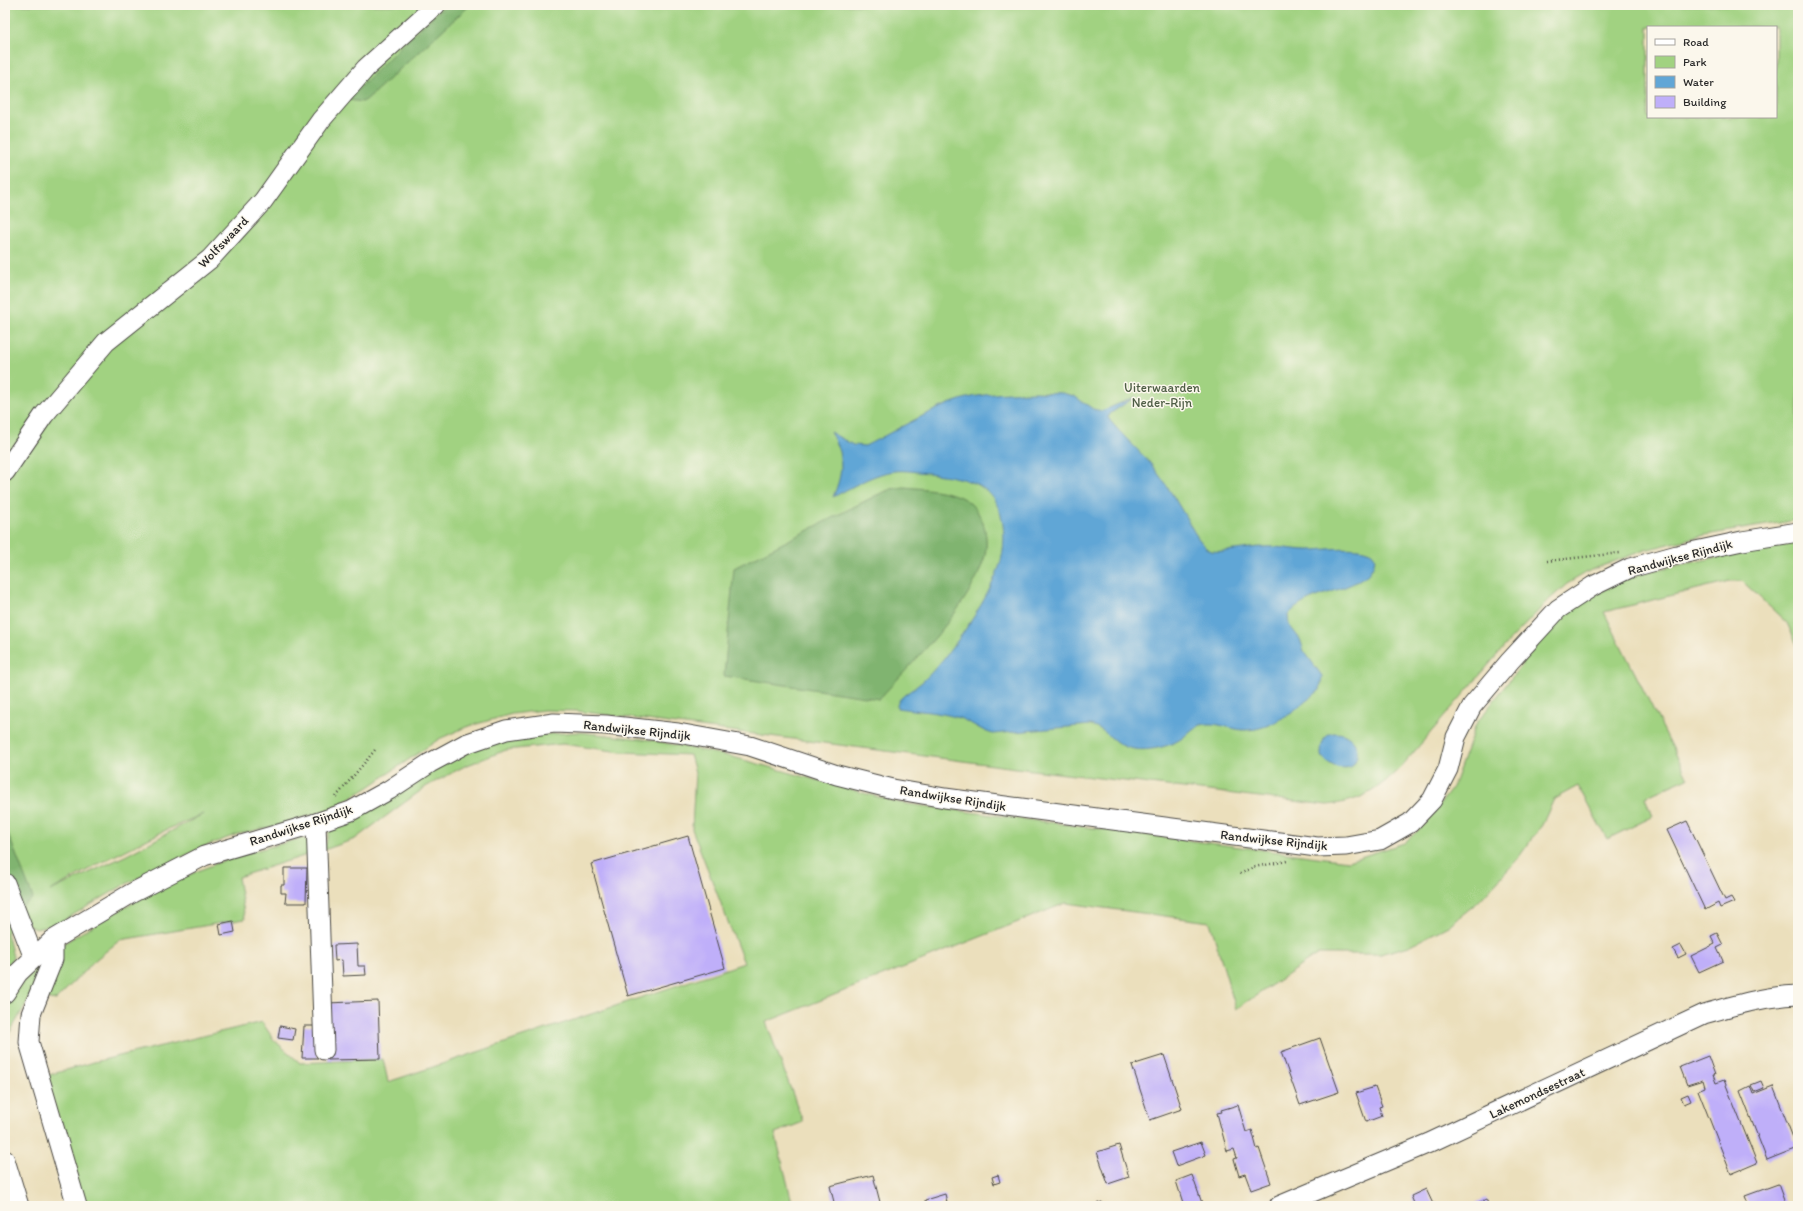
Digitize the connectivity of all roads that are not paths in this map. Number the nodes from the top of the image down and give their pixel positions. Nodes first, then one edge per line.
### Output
1 (436, 5) edge
2 (5, 472) edge
3 (1798, 532) edge
4 (316, 823) junction
5 (5, 883) edge
6 (53, 940) junction
7 (34, 958) junction
8 (5, 993) edge
9 (1798, 995) edge
10 (324, 1050) dead end
11 (5, 1160) edge
12 (1310, 1201) edge
13 (19, 1206) edge
14 (77, 1206) edge
15 (1279, 1206) edge

1 - 2 street, Wolfswaard
3 - 4 street, Randwijkse Rijndijk
4 - 6 street, Randwijkse Rijndijk
4 - 10 street
5 - 7 street
6 - 7 street, Randwijkse Rijndijk
6 - 14 street
7 - 8 street, Randwijkse Rijndijk
9 - 12 street, Lakemondsestraat
11 - 13 street
12 - 15 street, Lakemondsestraat

